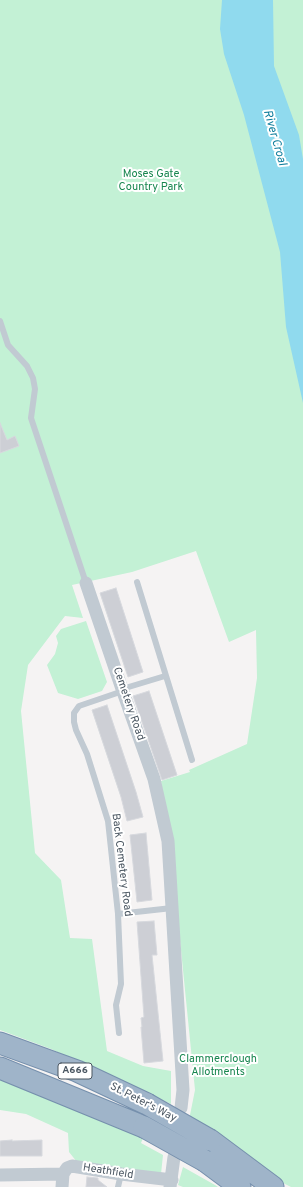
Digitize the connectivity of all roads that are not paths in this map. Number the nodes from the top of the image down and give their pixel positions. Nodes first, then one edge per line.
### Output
1 (0, 321) edge
2 (137, 582) dead end
3 (86, 583) joint
4 (165, 676) junction
5 (122, 690) junction
6 (192, 760) dead end
7 (173, 908) junction
8 (118, 914) junction
9 (119, 1033) dead end
10 (0, 1043) edge
11 (0, 1068) edge
12 (181, 1108) dead end
13 (174, 1157) dead end
14 (63, 1174) junction
15 (0, 1175) edge
16 (120, 1181) edge
17 (171, 1184) edge
18 (62, 1187) edge
19 (240, 1187) edge
20 (273, 1187) edge

1 - 3 lane, Cemetery Road
2 - 4 lane
3 - 5 street, Cemetery Road
4 - 5 lane
4 - 6 lane
5 - 7 street, Cemetery Road
5 - 8 lane, Back Cemetery Road
7 - 8 lane
7 - 12 street, Cemetery Road
8 - 9 lane, Back Cemetery Road
10 - 20 highway, St. Peter's Way / A666, bridge
11 - 19 highway, St. Peter's Way / A666, bridge
13 - 17 street
14 - 15 street, Heathfield
14 - 16 street, Heathfield
14 - 18 street
16 - 17 street, Heathfield

